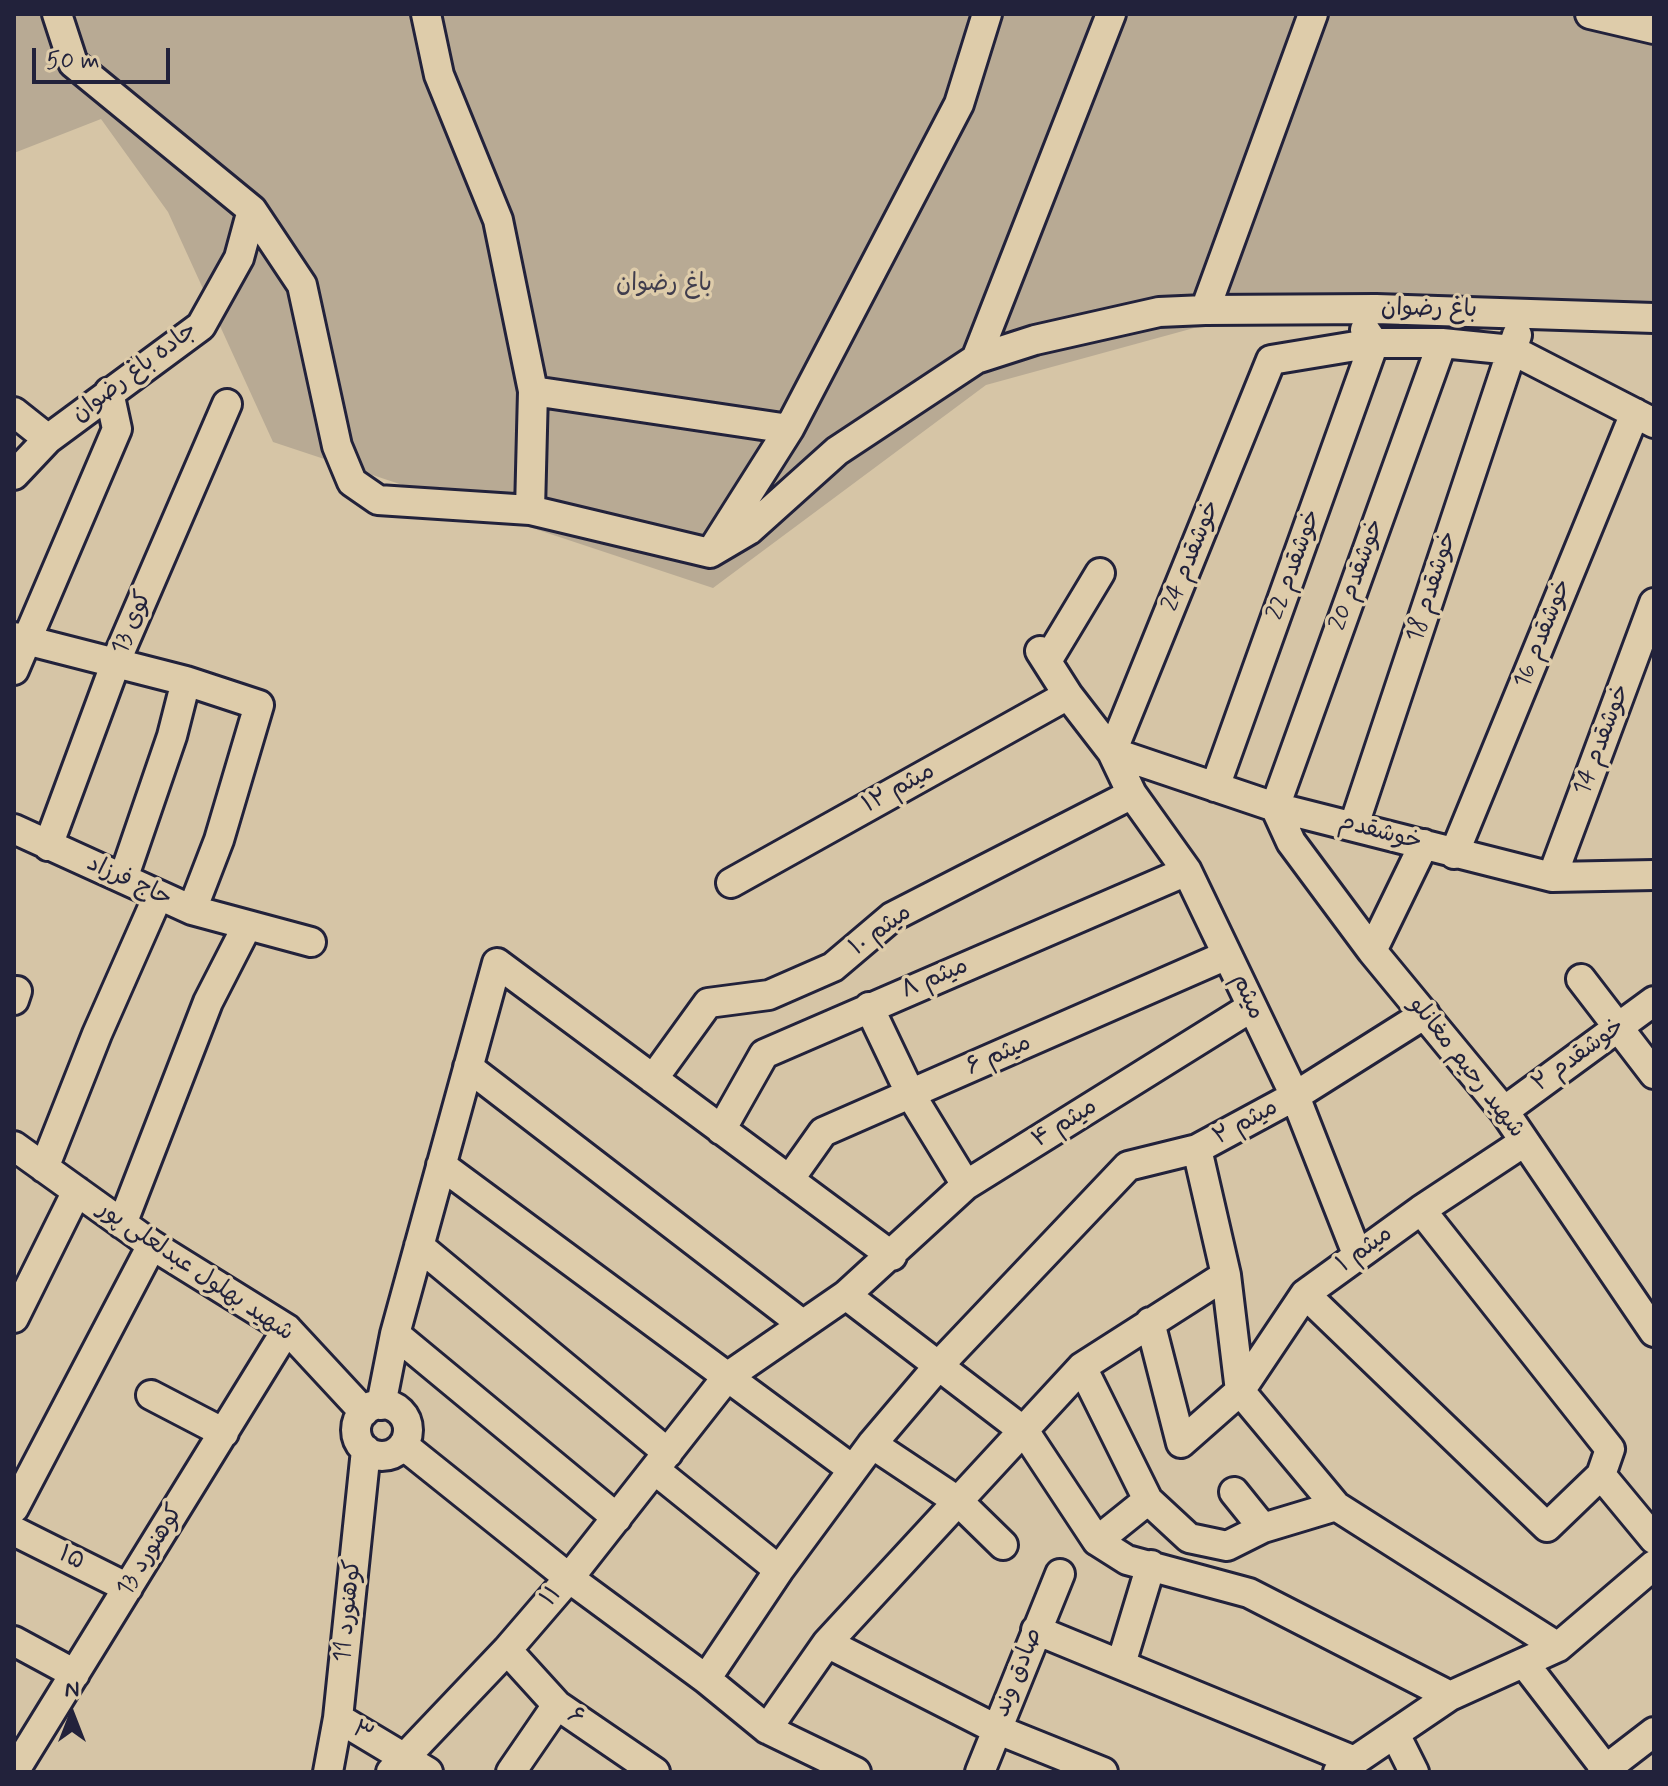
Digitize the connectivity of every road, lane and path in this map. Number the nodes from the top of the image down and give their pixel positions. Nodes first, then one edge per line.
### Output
1 (57, 14) edge
2 (426, 14) edge
3 (987, 14) edge
4 (1111, 14) edge
5 (1313, 14) edge
6 (1590, 14) edge
7 (1654, 29) edge
8 (252, 210) junction
9 (1205, 310) junction
10 (1350, 310) junction
11 (1597, 315) junction
12 (1654, 318) edge
13 (1374, 343) junction
14 (1442, 343) junction
15 (1512, 350) junction
16 (976, 359) junction
17 (533, 391) junction
18 (109, 392) junction
19 (227, 404) dead end
20 (14, 412) edge
21 (1644, 418) edge
22 (789, 429) junction
23 (48, 439) junction
24 (14, 475) edge
25 (530, 510) junction
26 (710, 553) junction
27 (1100, 573) dead end
28 (1654, 603) edge
29 (19, 640) edge
30 (115, 665) junction
31 (14, 670) edge
32 (186, 681) junction
33 (1068, 695) junction
34 (1112, 752) junction
35 (1215, 787) junction
36 (1132, 794) junction
37 (1275, 807) junction
38 (1354, 825) junction
39 (14, 829) edge
40 (1424, 844) junction
41 (48, 846) junction
42 (1454, 854) junction
43 (1187, 871) junction
44 (1654, 875) edge
45 (124, 876) junction
46 (1552, 877) junction
47 (731, 883) dead end
48 (158, 896) junction
49 (192, 910) junction
50 (247, 926) junction
51 (311, 942) dead end
52 (1372, 951) junction
53 (1227, 955) junction
54 (1581, 979) dead end
55 (1654, 1001) edge
56 (869, 1007) junction
57 (1250, 1008) junction
58 (1425, 1014) junction
59 (1616, 1029) junction
60 (468, 1067) junction
61 (1654, 1074) edge
62 (653, 1079) junction
63 (911, 1095) junction
64 (1295, 1096) junction
65 (1504, 1111) junction
66 (721, 1130) junction
67 (1524, 1142) junction
68 (14, 1146) edge
69 (1197, 1149) junction
70 (441, 1165) junction
71 (44, 1168) junction
72 (789, 1180) junction
73 (966, 1185) junction
74 (77, 1191) junction
75 (1421, 1210) junction
76 (122, 1224) junction
77 (152, 1245) junction
78 (419, 1246) junction
79 (1357, 1254) junction
80 (892, 1256) junction
81 (1226, 1275) junction
82 (1305, 1294) junction
83 (846, 1295) junction
84 (14, 1318) edge
85 (1150, 1322) junction
86 (802, 1324) junction
87 (287, 1329) junction
88 (1654, 1332) edge
89 (395, 1334) junction
90 (940, 1364) junction
91 (1082, 1367) junction
92 (727, 1377) junction
93 (1240, 1391) junction
94 (151, 1395) dead end
95 (372, 1408) junction
96 (1025, 1432) junction
97 (224, 1433) junction
98 (872, 1444) junction
99 (403, 1445) junction
100 (366, 1450) junction
101 (661, 1462) junction
102 (852, 1469) junction
103 (1601, 1475) junction
104 (1234, 1492) dead end
105 (1148, 1500) junction
106 (959, 1502) junction
107 (1336, 1506) junction
108 (14, 1508) edge
109 (617, 1518) junction
110 (1263, 1528) junction
111 (14, 1531) edge
112 (1654, 1539) edge
113 (1097, 1541) junction
114 (1003, 1545) dead end
115 (1151, 1565) junction
116 (1654, 1565) edge
117 (779, 1570) junction
118 (1060, 1574) dead end
119 (569, 1578) junction
120 (128, 1588) junction
121 (1036, 1630) junction
122 (14, 1641) edge
123 (827, 1643) junction
124 (1558, 1647) junction
125 (507, 1650) junction
126 (1524, 1663) junction
127 (1121, 1664) junction
128 (75, 1674) junction
129 (706, 1679) junction
130 (1450, 1696) junction
131 (557, 1705) junction
132 (338, 1718) junction
133 (767, 1729) junction
134 (996, 1729) junction
135 (1654, 1732) edge
136 (1395, 1734) junction
137 (397, 1765) edge
138 (1345, 1766) edge
139 (1605, 1771) edge
140 (14, 1772) edge
141 (328, 1772) edge
142 (428, 1772) edge
143 (511, 1772) edge
144 (655, 1772) edge
145 (856, 1772) edge
146 (980, 1772) edge
147 (1103, 1772) edge
148 (1414, 1772) edge

1 - 8 street
2 - 17 street
3 - 22 street
4 - 16 street
5 - 9 street
6 - 7 street
8 - 18 street, جاده باغ رضوان
8 - 25 street
9 - 10 street, باغ رضوان
9 - 16 street, باغ رضوان
10 - 11 street, باغ رضوان
10 - 13 street
11 - 12 street, باغ رضوان
11 - 15 street
13 - 14 street
13 - 34 street, خوشقدم 24
13 - 35 street, خوشقدم 22
14 - 15 street
14 - 37 street, خوشقدم 20
15 - 21 street
15 - 38 street, خوشقدم 18
16 - 26 street, باغ رضوان
17 - 22 street
17 - 25 street
18 - 23 street, جاده باغ رضوان
18 - 29 street
19 - 30 street, کوی 13
20 - 23 street
21 - 42 street, خوشقدم 16
22 - 26 street
23 - 24 street, جاده باغ رضوان
25 - 26 street
27 - 33 street, میثم
28 - 46 street, خوشقدم 14
29 - 30 street
29 - 31 street
30 - 32 street
30 - 41 street, کوی 13
32 - 45 street
32 - 49 street
33 - 34 street, میثم
33 - 47 street, ۱۲ میثم
34 - 35 street, خوشقدم
34 - 36 street, میثم
35 - 37 street, خوشقدم
36 - 43 street, میثم
36 - 62 street, ۱۰ میثم
37 - 38 street, خوشقدم
37 - 52 street, شهید رحیم مغانلو
38 - 40 street, خوشقدم
39 - 41 street, حاج فرزاد
40 - 42 street, خوشقدم
40 - 52 street
41 - 45 street, حاج فرزاد
42 - 46 street, خوشقدم
43 - 53 street, میثم
43 - 56 street, ۸ میثم
44 - 46 street, خوشقدم
45 - 48 street, حاج فرزاد
48 - 49 street, حاج فرزاد
48 - 71 street
49 - 50 street, حاج فرزاد
50 - 51 street, حاج فرزاد
50 - 76 street
52 - 58 street, شهید رحیم مغانلو
53 - 57 street, میثم
53 - 63 street, ۶ میثم
54 - 59 street
55 - 59 street, ۲ خوشقدم
56 - 63 street
56 - 66 street, ۸ میثم
57 - 64 street, میثم
57 - 73 street, ۴ میثم
58 - 64 street, ۲ میثم
58 - 65 street, شهید رحیم مغانلو
59 - 61 street
59 - 65 street, ۲ خوشقدم
60 - 62 street
60 - 70 street
60 - 86 street
62 - 66 street
63 - 72 street, ۶ میثم
63 - 73 street
64 - 69 street, ۲ میثم
64 - 79 street, میثم
65 - 67 street, شهید رحیم مغانلو
66 - 72 street
67 - 75 street, ۱ میثم
67 - 88 street, شهید رحیم مغانلو
68 - 71 street, شهید بهلول عبدلعلی پور
69 - 81 street
69 - 90 street, ۲ میثم
70 - 78 street
70 - 92 street
71 - 74 street, شهید بهلول عبدلعلی پور
72 - 80 street
73 - 80 street, ۴ میثم
74 - 76 street, شهید بهلول عبدلعلی پور
74 - 84 street
75 - 79 street, ۱ میثم
75 - 103 street
76 - 77 street, شهید بهلول عبدلعلی پور
77 - 87 street, شهید بهلول عبدلعلی پور
77 - 108 street
78 - 89 street
78 - 101 street
79 - 82 street, ۱ میثم
80 - 83 street, ۴ میثم
81 - 85 street
81 - 93 street
82 - 93 street, ۱ میثم
82 - 103 street
83 - 86 street, ۴ میثم
83 - 90 street
85 - 91 street
85 - 93 street, ۱ میثم
86 - 92 street, ۴ میثم
87 - 95 street, شهید بهلول عبدلعلی پور
87 - 97 street, کوهنورد 13
89 - 95 street
89 - 109 street
90 - 96 street
90 - 98 street, ۲ میثم
91 - 96 street
91 - 105 street
92 - 101 street, ۴ میثم
92 - 102 street
93 - 107 street
94 - 97 street
95 - 99 street
95 - 100 street
96 - 106 street
96 - 113 street
97 - 120 street, کوهنورد 13
98 - 102 street, ۲ میثم
98 - 106 street
99 - 100 street
99 - 119 street, ۱۱
100 - 132 street, کوهنورد 11
101 - 109 street, ۴ میثم
101 - 117 street
102 - 117 street, ۲ میثم
103 - 112 street
104 - 110 street
105 - 110 street
105 - 113 street
106 - 114 street
106 - 123 street
107 - 110 street
107 - 124 street
109 - 119 street, ۴ میثم
111 - 120 street, ۱۵
113 - 115 street
115 - 127 street
115 - 130 street
116 - 124 street
117 - 129 street, ۲ میثم
118 - 121 street, صادق وند
119 - 125 street, ۱۱
119 - 129 street
120 - 128 street, کوهنورد 13
121 - 127 street
121 - 134 street, صادق وند
122 - 128 street
123 - 133 street
123 - 134 street
124 - 126 street
125 - 131 street, ۶
125 - 137 street, ۱۱
126 - 130 street
126 - 139 street
127 - 138 street
128 - 140 street, کوهنورد 13
129 - 133 street
130 - 136 street
131 - 143 street
131 - 144 street, ۶
132 - 137 street, ۳
132 - 141 street, کوهنورد 11
133 - 145 street
134 - 146 street, صادق وند
134 - 147 street
135 - 139 street
136 - 138 street
136 - 148 street
137 - 142 street, ۳

